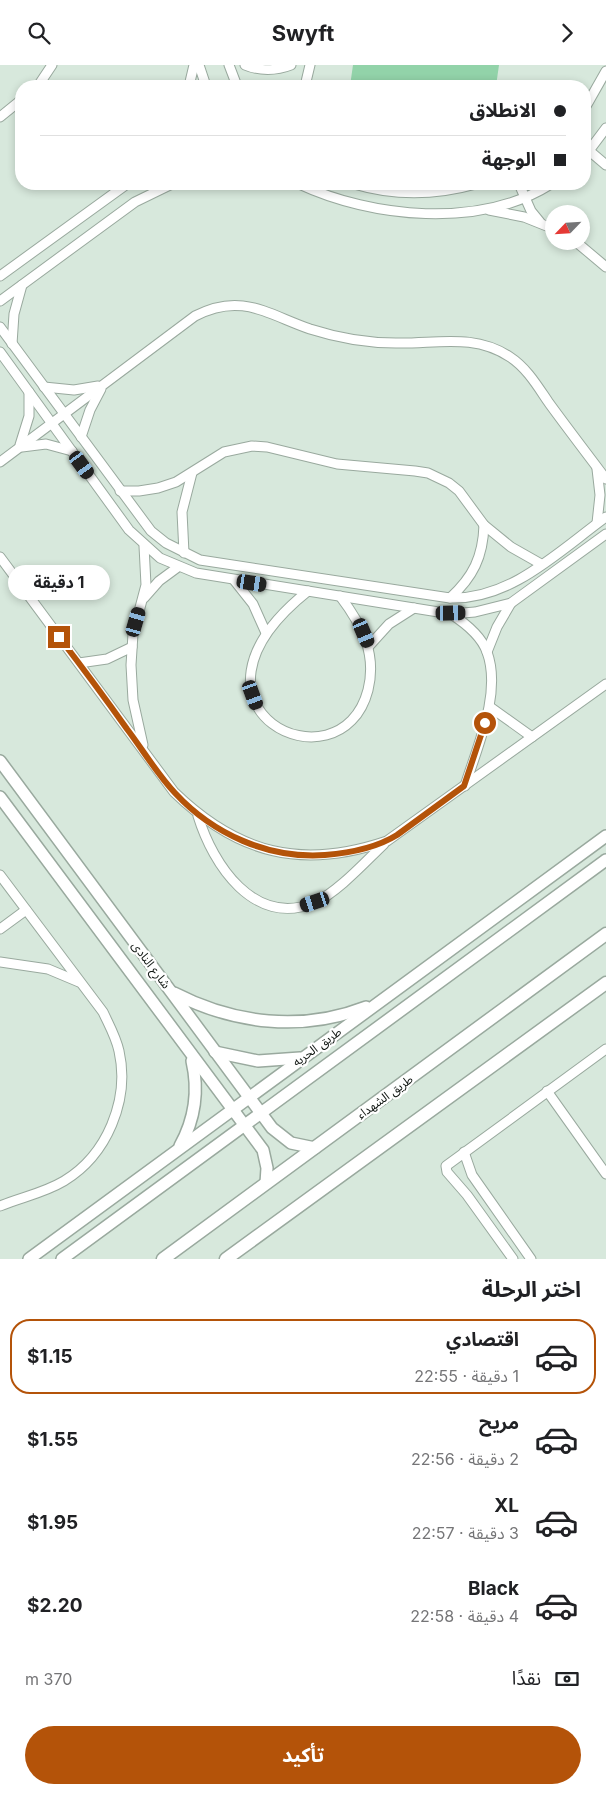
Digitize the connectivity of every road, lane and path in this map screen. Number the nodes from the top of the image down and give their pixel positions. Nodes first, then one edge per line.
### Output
1 (52, 65) edge
2 (194, 65) edge
3 (199, 65) edge
4 (228, 65) edge
5 (245, 65) edge
6 (291, 65) edge
7 (310, 65) edge
8 (606, 71) edge
9 (42, 80) edge
10 (190, 80) edge
11 (204, 80) edge
12 (234, 80) edge
13 (306, 80) edge
14 (591, 97) edge
15 (15, 103) edge
16 (15, 105) edge
17 (0, 107) edge
18 (0, 117) edge
19 (606, 128) edge
20 (591, 146) edge
21 (591, 154) edge
22 (606, 165) edge
23 (119, 190) edge
24 (160, 190) edge
25 (315, 190) edge
26 (384, 190) edge
27 (449, 190) edge
28 (521, 190) edge
29 (539, 190) edge
30 (524, 198) junction
31 (484, 209) junction
32 (540, 222) junction
33 (545, 224) edge
34 (586, 250) edge
35 (606, 267) edge
36 (0, 269) edge
37 (10, 269) junction
38 (0, 276) edge
39 (22, 285) junction
40 (0, 301) edge
41 (0, 327) edge
42 (12, 344) junction
43 (0, 353) edge
44 (103, 384) junction
45 (44, 387) junction
46 (29, 392) junction
47 (64, 414) junction
48 (52, 423) junction
49 (81, 437) junction
50 (19, 447) junction
51 (72, 451) junction
52 (0, 461) edge
53 (597, 467) junction
54 (606, 471) edge
55 (192, 473) junction
56 (606, 479) edge
57 (120, 491) junction
58 (606, 517) edge
59 (597, 523) junction
60 (484, 525) junction
61 (605, 535) edge
62 (144, 545) junction
63 (184, 553) junction
64 (0, 557) edge
65 (541, 564) junction
66 (178, 567) junction
67 (234, 580) junction
68 (308, 591) junction
69 (340, 596) junction
70 (144, 598) junction
71 (450, 598) junction
72 (511, 603) junction
73 (414, 608) junction
74 (451, 613) junction
75 (266, 633) junction
76 (369, 646) junction
77 (132, 647) junction
78 (487, 652) junction
79 (79, 663) junction
80 (606, 684) edge
81 (490, 707) junction
82 (532, 737) junction
83 (145, 753) junction
84 (0, 761) edge
85 (464, 786) junction
86 (0, 797) edge
87 (198, 815) junction
88 (606, 836) edge
89 (387, 841) junction
90 (606, 860) edge
91 (0, 875) edge
92 (26, 910) junction
93 (0, 929) edge
94 (606, 934) edge
95 (0, 962) edge
96 (81, 983) junction
97 (606, 983) edge
98 (170, 991) junction
99 (379, 1002) junction
100 (606, 1049) edge
101 (215, 1053) junction
102 (191, 1057) junction
103 (302, 1058) junction
104 (547, 1091) junction
105 (249, 1097) junction
106 (232, 1110) junction
107 (261, 1113) junction
108 (244, 1126) junction
109 (315, 1147) junction
110 (178, 1150) junction
111 (464, 1152) junction
112 (606, 1174) edge
113 (266, 1183) junction
114 (0, 1206) edge
115 (29, 1259) edge
116 (62, 1259) edge
117 (163, 1259) edge
118 (226, 1259) edge
119 (513, 1259) edge
120 (531, 1259) edge

1 - 9 street
2 - 10 street
3 - 11 street
4 - 12 street
5 - 6 street
7 - 13 street
8 - 14 street
15 - 17 street
16 - 18 street
19 - 20 street
21 - 22 street
23 - 37 street
24 - 39 street
25 - 31 street
26 - 27 street
28 - 30 street
29 - 30 street
30 - 31 street
30 - 32 street
31 - 32 street
32 - 33 street
34 - 35 street
36 - 37 street
37 - 38 street
39 - 40 street
39 - 42 street
41 - 42 street
42 - 45 street
43 - 46 street
44 - 45 street
44 - 47 street
44 - 49 street
44 - 53 street
45 - 47 street
46 - 48 street
46 - 50 street
47 - 48 street
47 - 49 street
48 - 50 street
48 - 51 street
49 - 57 street
50 - 51 street
50 - 52 street
51 - 62 street
53 - 54 street
53 - 56 street
53 - 59 street
55 - 57 street
55 - 60 street
55 - 63 street
57 - 63 street
58 - 59 street
59 - 65 street
60 - 65 street
60 - 71 street
61 - 72 street
62 - 66 street
62 - 70 street
63 - 71 street
64 - 79 street
65 - 71 street
66 - 67 street
66 - 70 street
67 - 68 street
67 - 75 street
68 - 69 street
68 - 75 street
69 - 73 street
69 - 76 street
70 - 77 street
72 - 74 street
72 - 78 street
73 - 74 street
73 - 76 street
74 - 78 street
75 - 76 street
77 - 79 street
77 - 83 street
78 - 81 street
79 - 83 street
80 - 82 street
81 - 82 street
81 - 85 street
82 - 85 street
83 - 87 street
84 - 98 street, شارع النادى
85 - 89 street
86 - 102 street, شارع النادى
87 - 89 street
87 - 89 street
88 - 99 street, طريق الحريه
90 - 107 street, طريق الحريه
91 - 92 street
92 - 93 street
92 - 96 street
94 - 109 main road, طريق الشهداء
95 - 96 street
96 - 114 street
97 - 118 main road
98 - 99 street
98 - 101 street, شارع النادى
99 - 103 street, طريق الحريه
100 - 104 street
101 - 103 street
101 - 105 street, شارع النادى
102 - 106 street, شارع النادى
102 - 110 street
103 - 105 street, طريق الحريه
104 - 111 street
104 - 112 street
105 - 106 street, طريق الحريه
105 - 107 street, شارع النادى
106 - 108 street, شارع النادى
106 - 110 street, طريق الحريه
107 - 108 street, طريق الحريه
107 - 109 street, شارع النادى
108 - 113 street, شارع النادى
108 - 116 street, طريق الحريه
109 - 113 main road, طريق الشهداء
110 - 115 street, طريق الحريه
111 - 119 street
111 - 120 street
113 - 117 main road, طريق الشهداء

